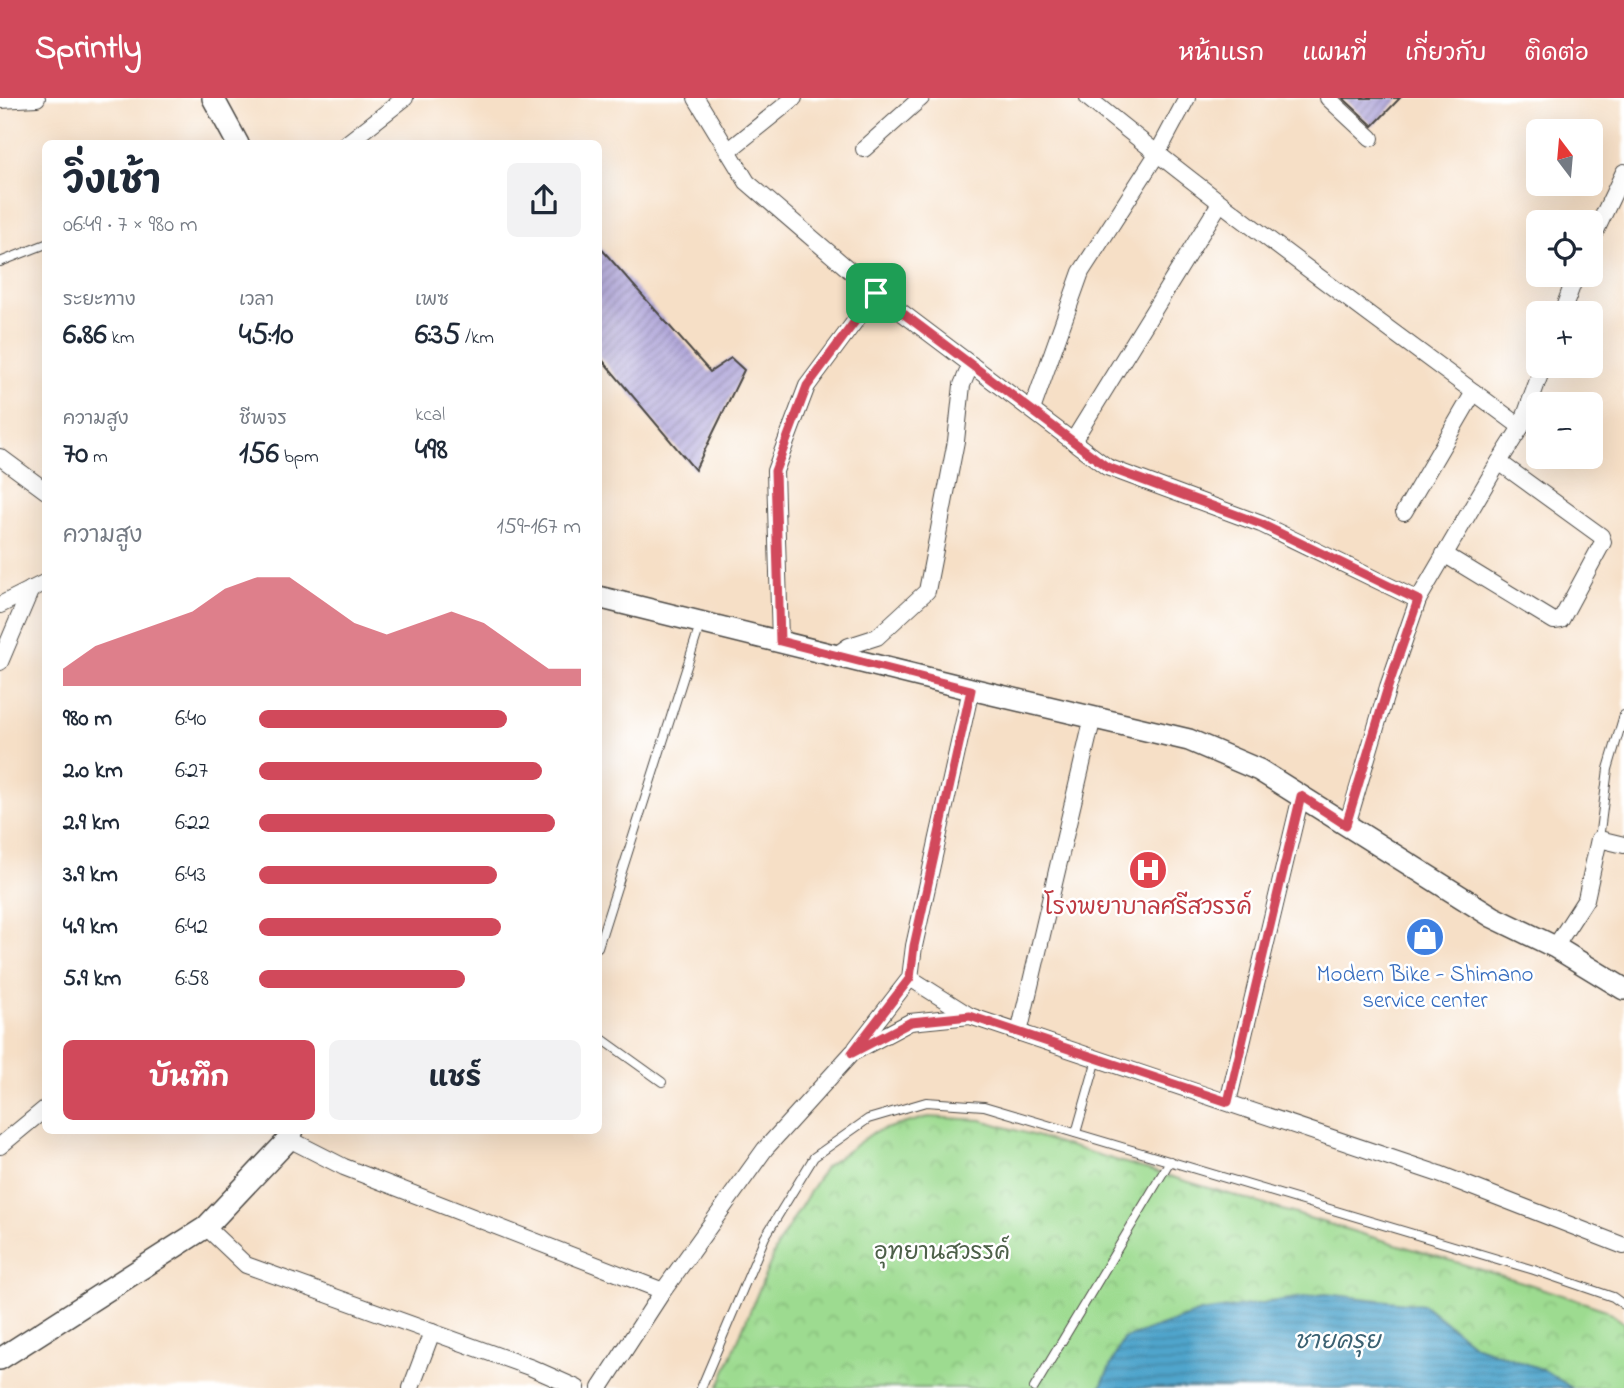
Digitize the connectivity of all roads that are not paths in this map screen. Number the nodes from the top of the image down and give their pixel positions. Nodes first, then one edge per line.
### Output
1 (37, 98) edge
2 (213, 98) edge
3 (405, 98) edge
4 (696, 98) edge
5 (794, 98) edge
6 (921, 98) edge
7 (1088, 98) edge
8 (1187, 98) edge
9 (1328, 98) edge
10 (0, 100) edge
11 (1371, 138) dead end
12 (236, 140) edge
13 (351, 140) edge
14 (864, 149) dead end
15 (728, 151) junction
16 (1157, 154) junction
17 (1624, 172) edge
18 (1220, 202) junction
19 (1603, 216) edge
20 (42, 245) edge
21 (0, 261) edge
22 (876, 293) junction
23 (971, 364) junction
24 (1539, 378) edge
25 (1474, 391) junction
26 (1032, 410) junction
27 (1521, 427) junction
28 (1073, 441) junction
29 (0, 457) edge
30 (1499, 462) junction
31 (42, 488) edge
32 (1404, 512) dead end
33 (1444, 554) junction
34 (38, 585) edge
35 (602, 598) edge
36 (1418, 600) junction
37 (0, 605) edge
38 (701, 622) junction
39 (780, 641) junction
40 (836, 655) junction
41 (0, 662) edge
42 (971, 690) junction
43 (1624, 715) edge
44 (1093, 717) junction
45 (1301, 796) junction
46 (1346, 825) junction
47 (1599, 839) junction
48 (1624, 845) edge
49 (602, 934) edge
50 (1555, 947) junction
51 (910, 978) junction
52 (1624, 989) edge
53 (970, 1016) junction
54 (1019, 1033) junction
55 (602, 1039) edge
56 (852, 1053) junction
57 (1097, 1059) junction
58 (662, 1083) dead end
59 (1228, 1102) junction
60 (42, 1111) edge
61 (1076, 1133) junction
62 (291, 1135) edge
63 (0, 1146) edge
64 (1170, 1161) junction
65 (206, 1227) junction
66 (1624, 1246) edge
67 (663, 1291) junction
68 (1624, 1305) edge
69 (432, 1332) junction
70 (0, 1359) edge
71 (706, 1386) edge
72 (411, 1388) edge
73 (577, 1388) edge
74 (600, 1388) edge
75 (1034, 1388) edge

1 - 10 street
2 - 12 street
3 - 13 street
4 - 15 street
5 - 15 street
6 - 14 street
7 - 16 street
8 - 16 street
9 - 11 street
15 - 22 street
16 - 18 street
16 - 26 street
17 - 19 street
18 - 25 street
18 - 28 street
20 - 21 lane
22 - 23 street
22 - 39 street
23 - 26 street
23 - 40 street
24 - 27 street
25 - 27 street
25 - 32 street
26 - 28 street
27 - 30 street
28 - 36 street
29 - 31 street
30 - 33 street
30 - 33 street
33 - 36 street
34 - 37 street
34 - 41 street
35 - 38 street
36 - 46 street
38 - 39 street
38 - 49 lane
39 - 40 street
40 - 42 street
42 - 44 street
42 - 51 street
43 - 47 lane
44 - 45 street
44 - 54 street
45 - 46 street
45 - 59 street
46 - 50 street
47 - 48 street
47 - 50 street
50 - 52 street
51 - 53 street
51 - 56 street
53 - 54 street
53 - 56 street
54 - 57 street
55 - 58 lane
56 - 67 street
57 - 59 street
57 - 61 lane
59 - 66 street
60 - 63 street
61 - 64 lane
61 - 71 lane
62 - 65 street
62 - 67 street
64 - 68 lane
64 - 75 lane
65 - 69 street
65 - 70 street
67 - 74 street
69 - 72 street
69 - 73 street

